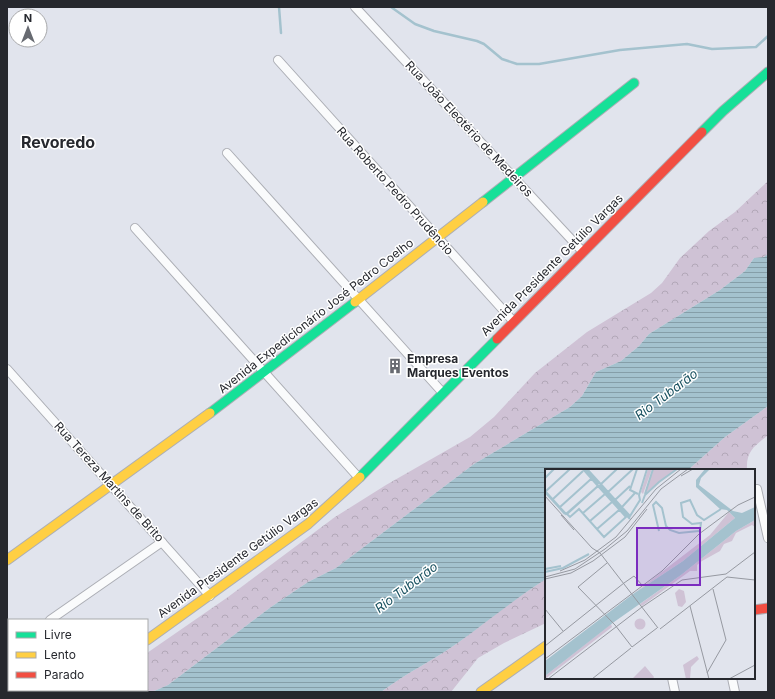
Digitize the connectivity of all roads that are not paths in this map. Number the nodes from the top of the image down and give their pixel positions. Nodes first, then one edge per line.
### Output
1 (355, 7) edge
2 (278, 60) dead end
3 (768, 72) edge
4 (634, 83) dead end
5 (227, 153) dead end
6 (514, 177) junction
7 (135, 228) dead end
8 (437, 238) junction
9 (583, 252) junction
10 (358, 299) junction
11 (513, 321) junction
12 (7, 369) edge
13 (264, 372) junction
14 (442, 392) junction
15 (358, 478) junction
16 (113, 487) junction
17 (757, 489) dead end
18 (768, 538) edge
19 (162, 542) junction
20 (7, 560) edge
21 (210, 596) junction
22 (768, 608) edge
23 (755, 610) edge
24 (51, 619) edge
25 (148, 639) edge
26 (545, 647) edge
27 (672, 679) edge
28 (732, 679) edge
29 (481, 692) edge
30 (675, 692) edge
31 (735, 692) edge

1 - 6 street, Rua João Eleotério de Medeiros
2 - 8 street, Rua Roberto Pedro Prudêncio
3 - 9 street, Avenida Presidente Getúlio Vargas
4 - 6 street, Avenida Expedicionário José Pedro Coelho
5 - 10 street
6 - 8 street, Avenida Expedicionário José Pedro Coelho
6 - 9 street, Rua João Eleotério de Medeiros
7 - 13 street
8 - 10 street, Avenida Expedicionário José Pedro Coelho
8 - 11 street, Rua Roberto Pedro Prudêncio
9 - 11 street, Avenida Presidente Getúlio Vargas
10 - 13 street, Avenida Expedicionário José Pedro Coelho
10 - 14 street
11 - 14 street, Avenida Presidente Getúlio Vargas
12 - 16 street, Rua Tereza Martins de Brito
13 - 15 street
13 - 16 street, Avenida Expedicionário José Pedro Coelho
14 - 15 street, Avenida Presidente Getúlio Vargas
15 - 21 street, Avenida Presidente Getúlio Vargas
16 - 19 street, Rua Tereza Martins de Brito
16 - 20 street, Avenida Expedicionário José Pedro Coelho
17 - 18 street
19 - 21 street, Rua Tereza Martins de Brito
19 - 24 street
21 - 25 street, Avenida Presidente Getúlio Vargas
22 - 23 street
26 - 29 street
27 - 30 street
28 - 31 street

